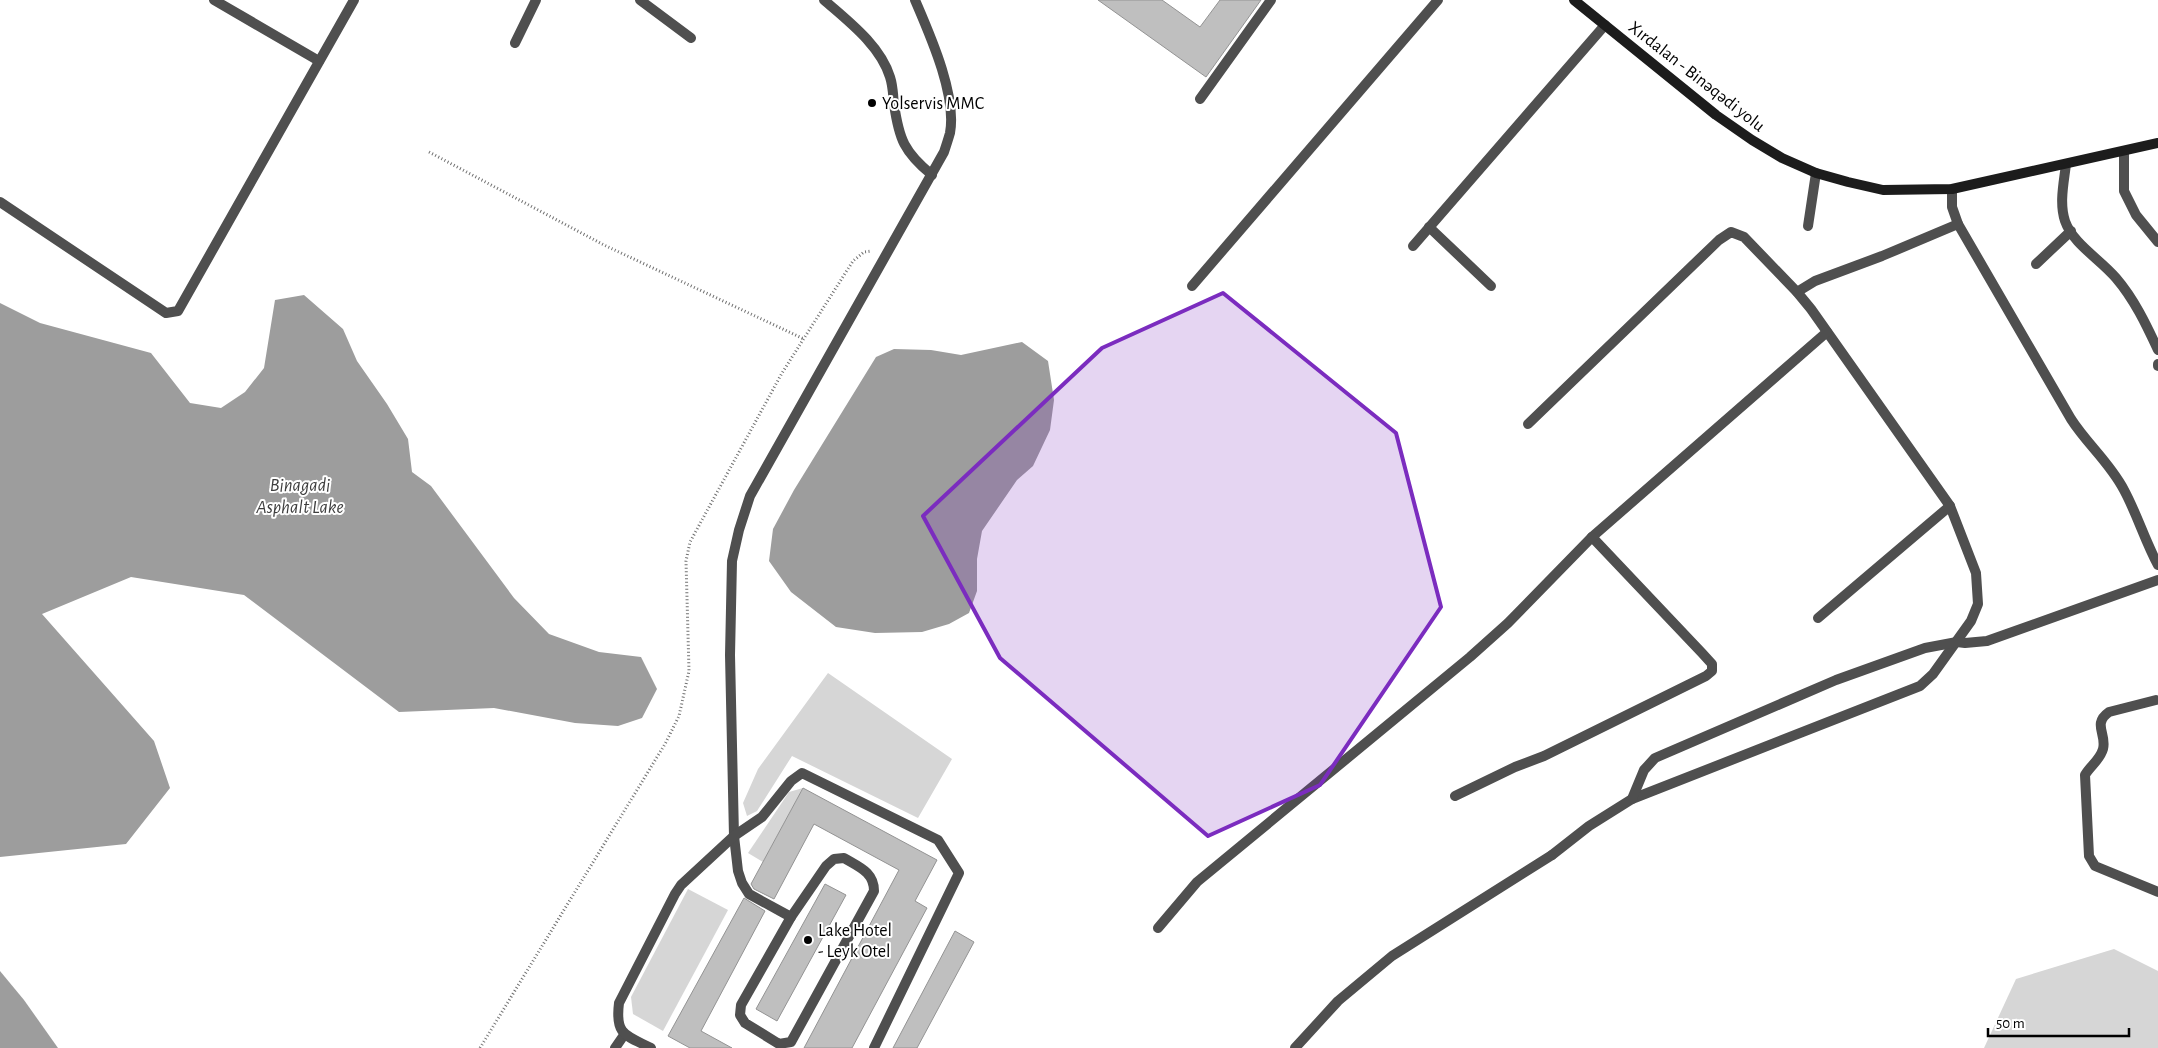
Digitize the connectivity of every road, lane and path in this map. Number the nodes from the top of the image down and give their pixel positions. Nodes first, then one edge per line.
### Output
1 (214, 0) edge
2 (354, 0) edge
3 (536, 0) edge
4 (640, 0) edge
5 (824, 0) edge
6 (915, 0) edge
7 (1271, 0) edge
8 (1438, 0) edge
9 (1574, 0) edge
10 (1605, 25) junction
11 (691, 38) dead end
12 (515, 44) dead end
13 (319, 62) junction
14 (1200, 99) dead end
15 (2158, 143) edge
16 (2124, 151) junction
17 (429, 152) dead end
18 (2066, 164) junction
19 (1816, 173) junction
20 (932, 175) junction
21 (1952, 189) junction
22 (0, 202) edge
23 (1958, 224) junction
24 (1808, 226) dead end
25 (1429, 228) junction
26 (2071, 231) junction
27 (2158, 242) edge
28 (892, 246) junction
29 (1413, 246) dead end
30 (2036, 264) dead end
31 (1192, 286) dead end
32 (1491, 286) dead end
33 (1797, 292) junction
34 (1827, 332) junction
35 (804, 339) junction
36 (2158, 350) edge
37 (1528, 424) dead end
38 (1950, 506) junction
39 (1592, 536) junction
40 (2158, 565) edge
41 (2158, 580) edge
42 (1818, 618) dead end
43 (1957, 642) junction
44 (2156, 700) dead end
45 (1455, 796) dead end
46 (1632, 799) junction
47 (734, 836) junction
48 (2158, 892) edge
49 (791, 917) junction
50 (1158, 928) dead end
51 (624, 1035) junction
52 (480, 1048) edge
53 (615, 1048) edge
54 (651, 1048) edge
55 (874, 1048) edge
56 (1295, 1048) edge

1 - 13 street
2 - 13 street
3 - 12 street
4 - 11 street
5 - 20 street
6 - 20 street
7 - 14 street
8 - 31 street
9 - 10 main road, Xırdalan - Binəqədi yolu
10 - 19 main road, Xırdalan - Binəqədi yolu
10 - 25 street
13 - 22 street
15 - 16 main road, Xırdalan - Binəqədi yolu
16 - 18 main road, Xırdalan - Binəqədi yolu
16 - 27 street
17 - 35 path
18 - 21 main road, Xırdalan - Binəqədi yolu
18 - 26 street
19 - 21 main road, Xırdalan - Binəqədi yolu
19 - 24 street
20 - 28 street
21 - 23 street
23 - 33 street
23 - 40 street
25 - 29 street
25 - 32 street
26 - 30 street
26 - 36 street
28 - 35 path
28 - 47 street
33 - 34 street
33 - 37 street
34 - 38 street
34 - 39 street
35 - 52 path
38 - 42 street
38 - 43 street
39 - 45 street
39 - 50 street
41 - 43 street
43 - 46 street
43 - 46 street
44 - 48 street
46 - 56 street
47 - 49 street
47 - 51 street
47 - 55 street
49 - 49 street
51 - 53 street
51 - 54 street

